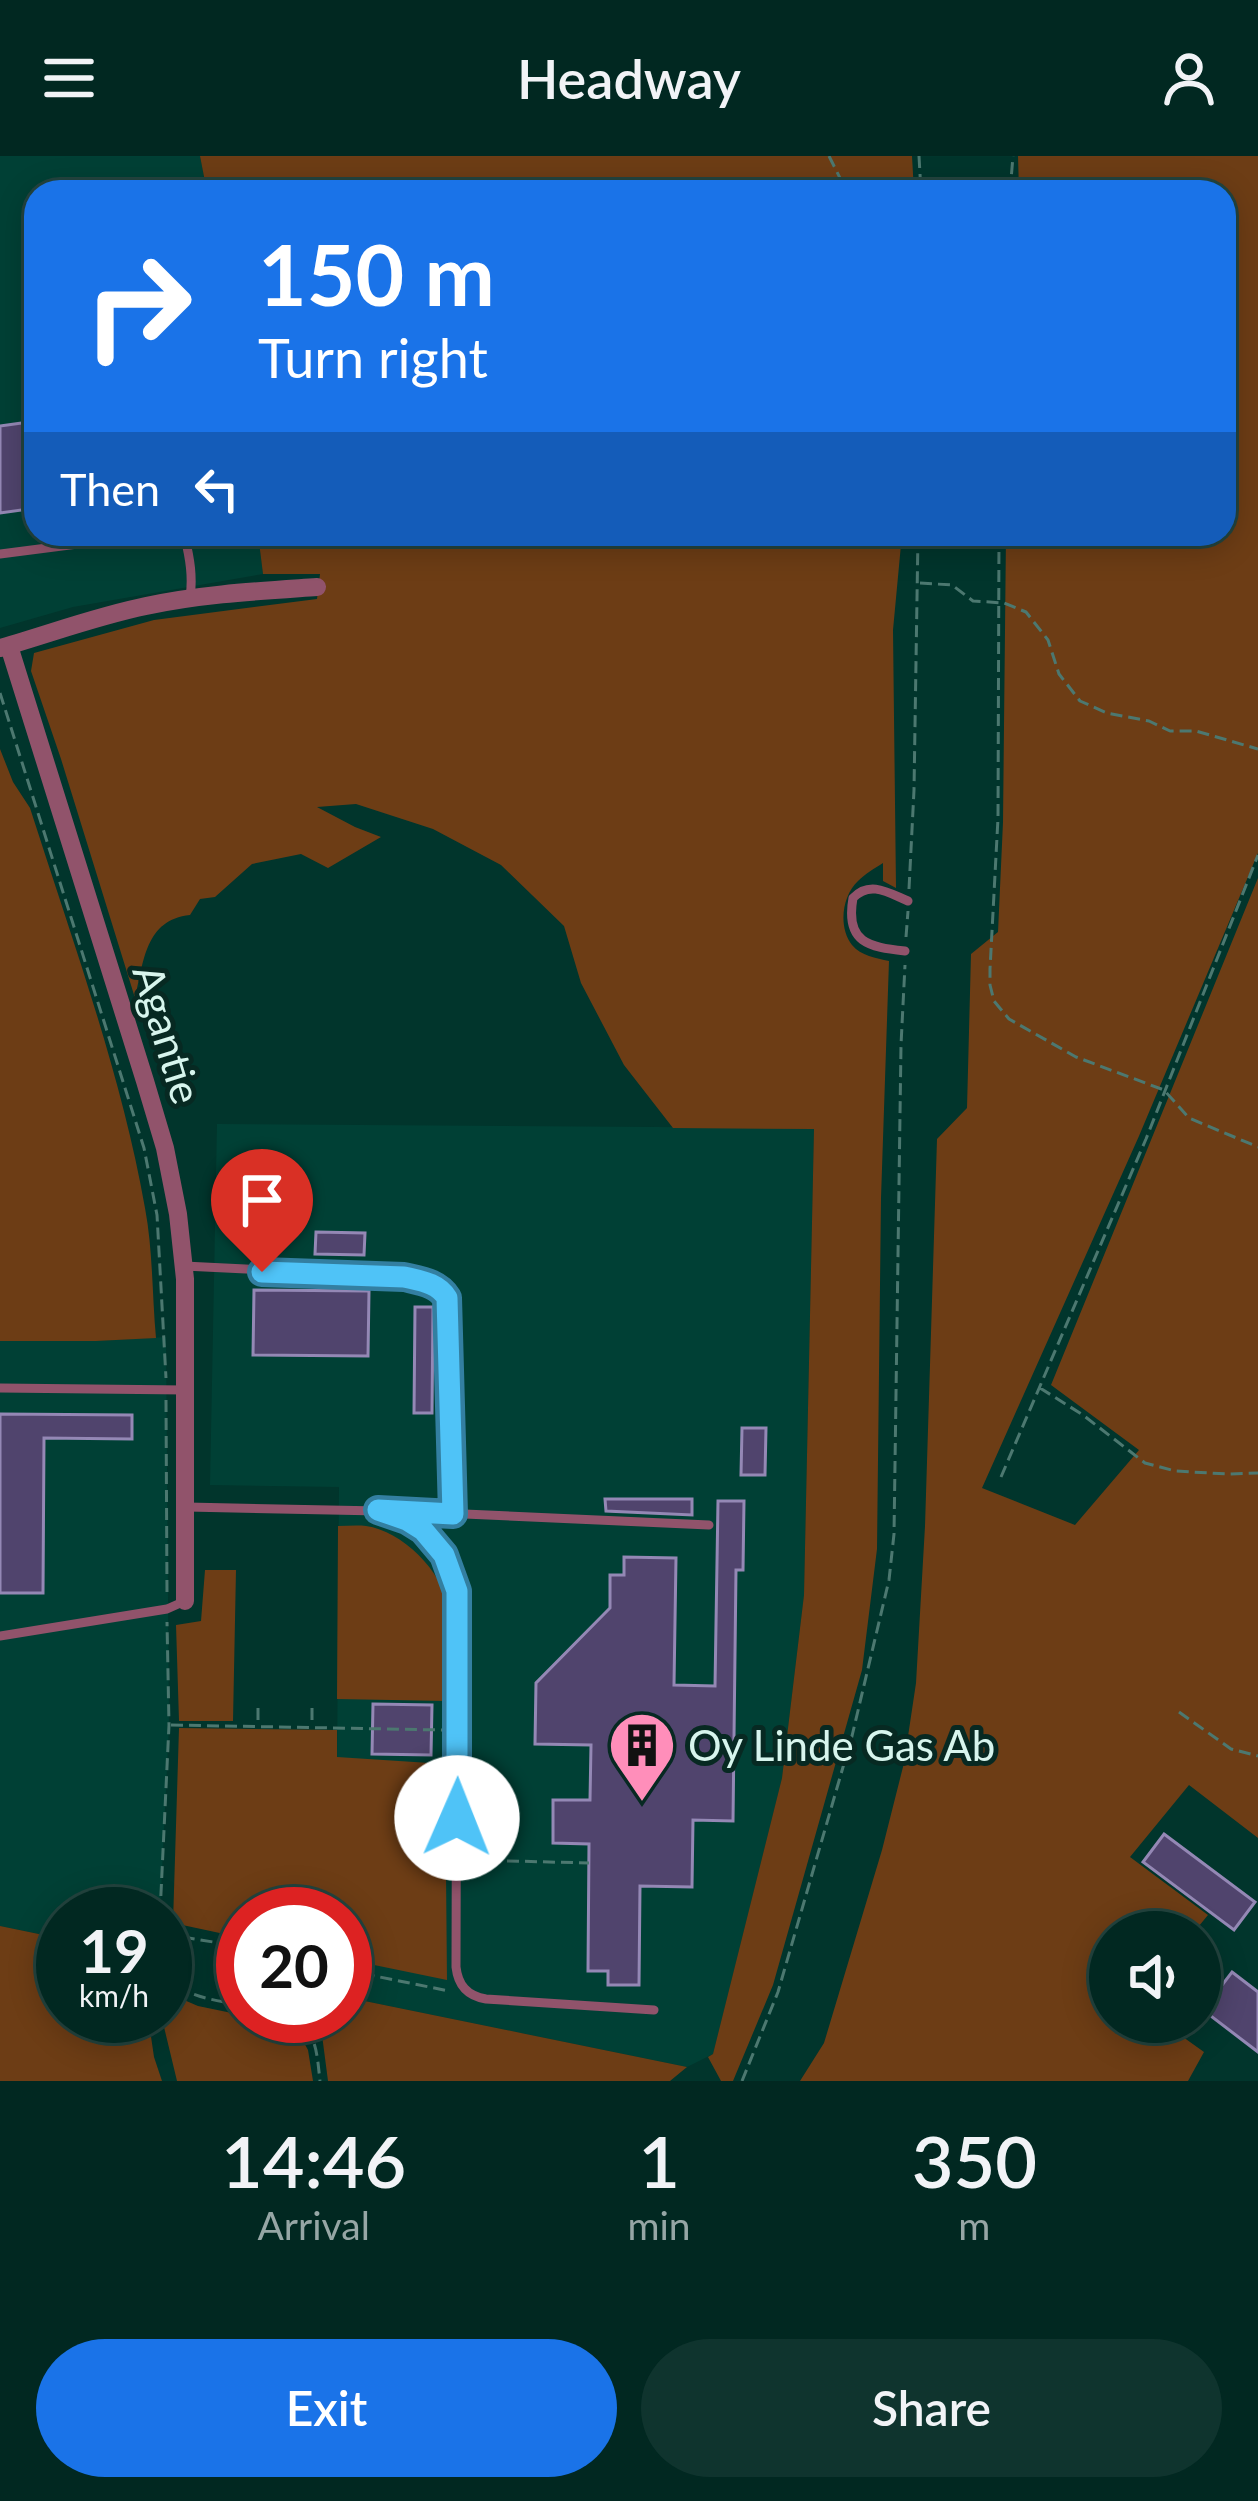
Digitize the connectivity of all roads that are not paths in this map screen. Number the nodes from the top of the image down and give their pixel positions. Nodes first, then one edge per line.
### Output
1 (62, 546) edge
2 (187, 546) edge
3 (0, 554) edge
4 (317, 587) dead end
5 (190, 598) junction
6 (4, 647) edge
7 (908, 901) road end
8 (905, 952) road end
9 (184, 1267) junction
10 (0, 1388) edge
11 (176, 1390) junction
12 (185, 1508) junction
13 (378, 1510) junction
14 (453, 1514) junction
15 (709, 1525) dead end
16 (176, 1605) joint
17 (0, 1636) edge
18 (654, 2010) dead end

1 - 3 lane
2 - 5 lane
4 - 5 street
5 - 6 street
6 - 9 street, Agantie
7 - 8 lane
9 - 11 street, Agantie
9 - 14 lane
10 - 11 lane
11 - 12 street, Agantie
12 - 13 lane
12 - 16 street, Agantie
13 - 14 lane
13 - 18 lane
14 - 15 lane
16 - 17 lane

